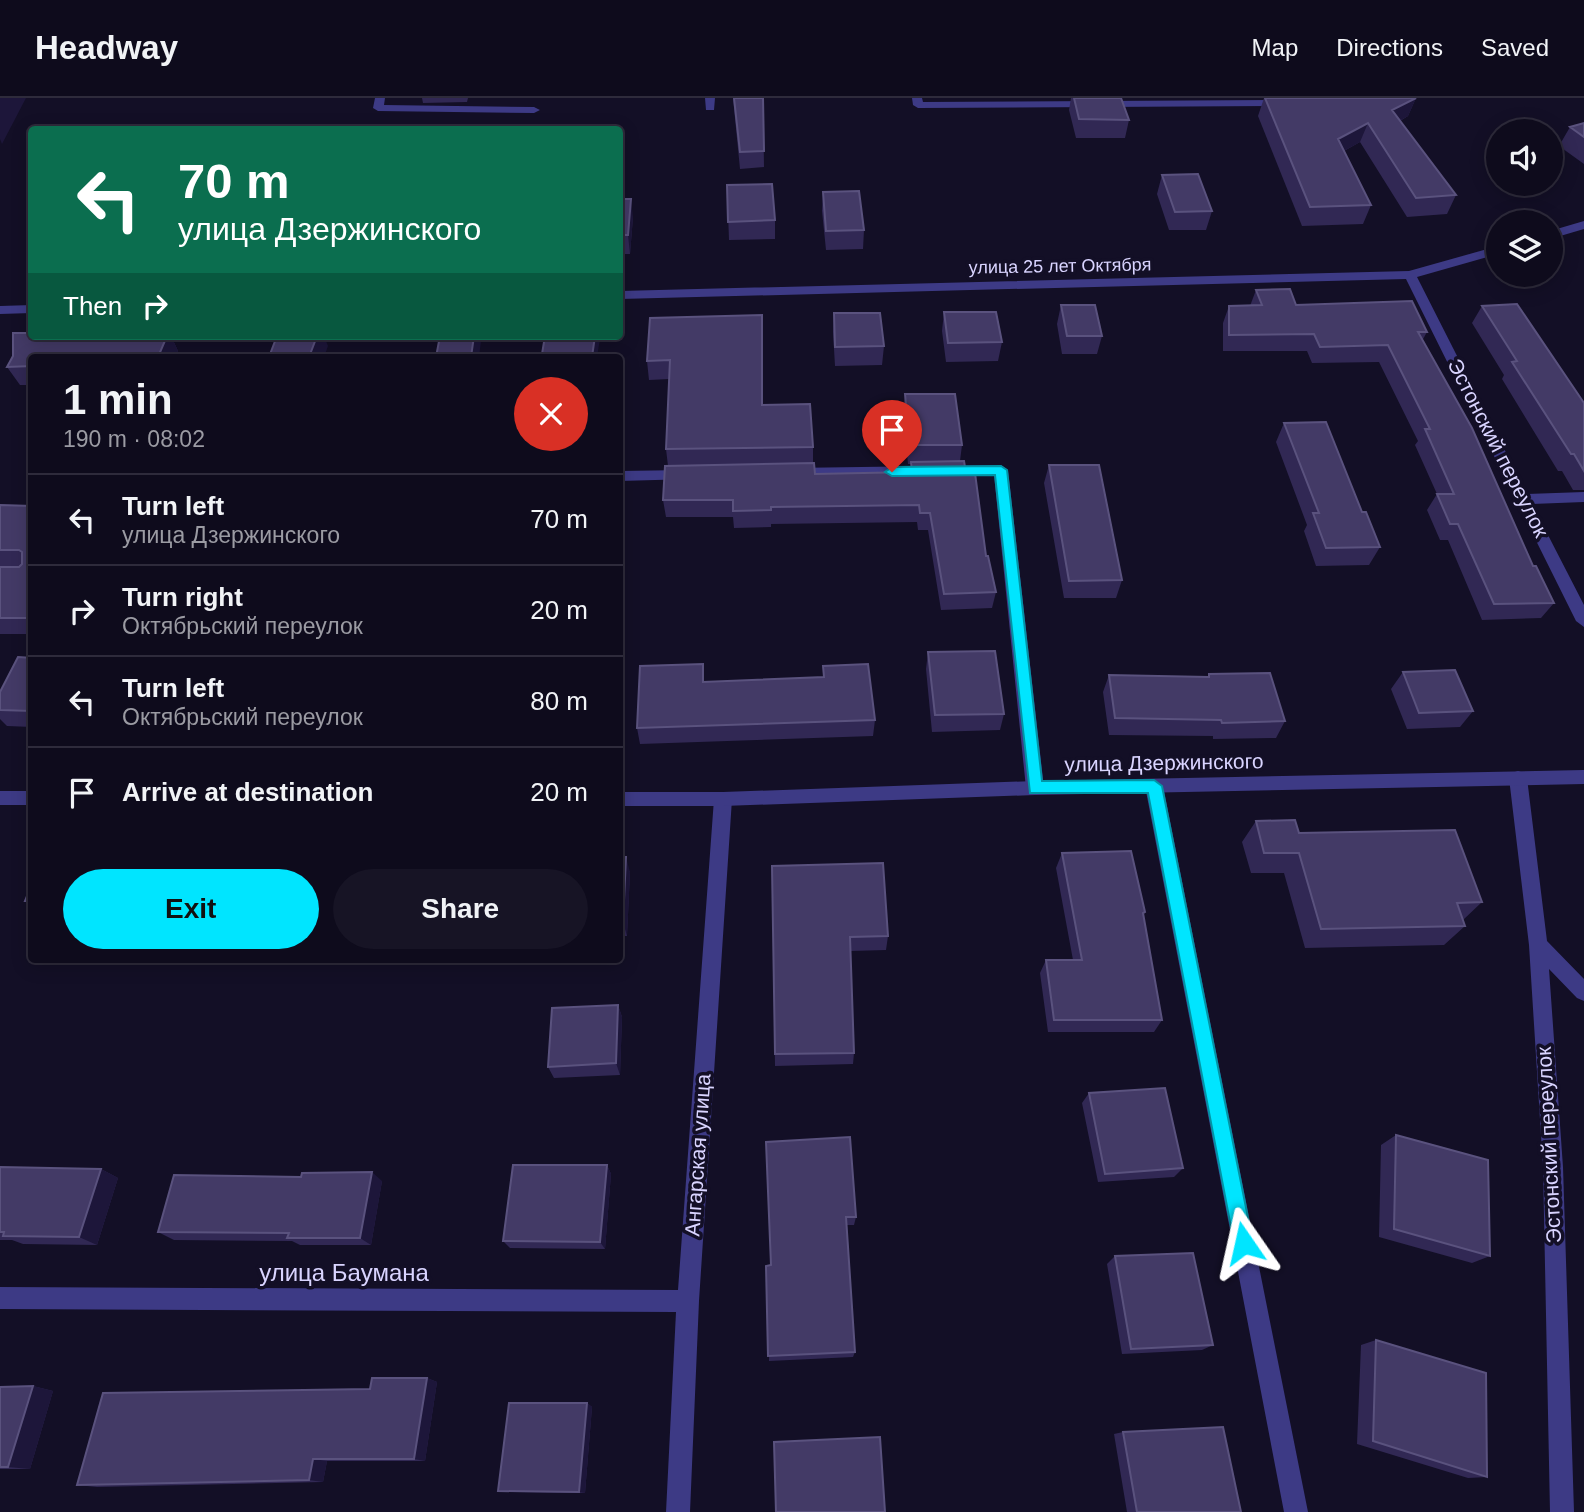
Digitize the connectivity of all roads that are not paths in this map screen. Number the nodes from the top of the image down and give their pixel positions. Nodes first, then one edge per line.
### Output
1 (380, 98) edge
2 (918, 101) edge
3 (1296, 103) edge
4 (534, 110) dead end
5 (1584, 225) edge
6 (1563, 231) edge
7 (1486, 253) edge
8 (1410, 275) junction
9 (623, 295) edge
10 (28, 309) edge
11 (0, 310) edge
12 (769, 474) edge
13 (701, 475) edge
14 (623, 476) edge
15 (1584, 497) edge
16 (1525, 499) junction
17 (1584, 621) edge
18 (1584, 777) edge
19 (1518, 778) junction
20 (1154, 786) junction
21 (1035, 788) junction
22 (0, 798) edge
23 (28, 798) edge
24 (623, 799) edge
25 (723, 799) junction
26 (1538, 945) junction
27 (1584, 992) edge
28 (0, 1298) edge
29 (688, 1301) junction
30 (1564, 1511) edge
31 (678, 1512) edge
32 (1296, 1512) edge

1 - 4 street
2 - 3 street
5 - 6 street
7 - 8 street, улица 25 лет Октября
8 - 9 street, улица 25 лет Октября
8 - 16 street, Эстонский переулок
10 - 11 street
12 - 21 street
13 - 14 street
15 - 16 street
16 - 17 street, Эстонский переулок
18 - 19 street, улица Дзержинского
19 - 20 street, улица Дзержинского
19 - 26 street, Эстонский переулок
20 - 21 street, улица Дзержинского
20 - 32 street
21 - 25 street, улица Дзержинского
22 - 23 street
24 - 25 street, улица Дзержинского
25 - 29 street, Ангарская улица
26 - 27 street
26 - 30 street, Эстонский переулок
28 - 29 street, улица Баумана
29 - 31 street, Ангарская улица

